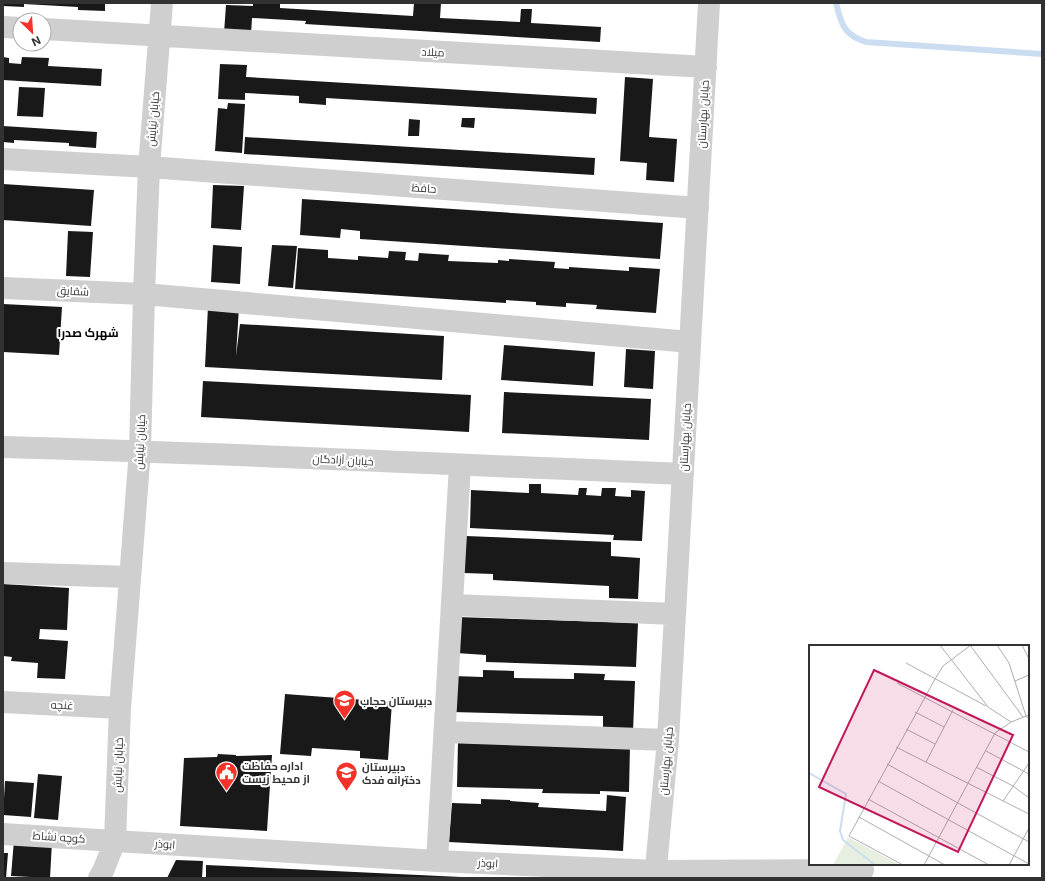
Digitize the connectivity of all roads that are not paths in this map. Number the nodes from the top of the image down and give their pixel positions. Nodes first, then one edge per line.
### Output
1 (162, 3) edge
2 (710, 3) edge
3 (52, 30) edge
4 (160, 37) junction
5 (706, 67) junction
6 (3, 159) edge
7 (149, 167) junction
8 (698, 208) junction
9 (3, 288) edge
10 (144, 294) junction
11 (690, 342) junction
12 (3, 447) edge
13 (140, 450) junction
14 (460, 465) junction
15 (683, 474) junction
16 (3, 573) edge
17 (130, 577) junction
18 (452, 604) junction
19 (675, 614) junction
20 (3, 702) edge
21 (120, 708) junction
22 (445, 732) junction
23 (668, 740) junction
24 (3, 834) edge
25 (115, 841) junction
26 (437, 861) junction
27 (863, 870) dead end
28 (656, 875) edge
29 (99, 878) edge

1 - 4 street, خیابان نیایش
2 - 5 street, خیابان بهارستان
3 - 4 street, میلاد
4 - 5 street, میلاد
4 - 7 street, خیابان نیایش
5 - 8 street, خیابان بهارستان
6 - 7 street, حافظ
7 - 8 street, حافظ
7 - 10 street, خیابان نیایش
8 - 11 street, خیابان بهارستان
9 - 10 street, شقایق
10 - 11 street, شقایق
10 - 13 street, خیابان نیایش
11 - 15 street, خیابان بهارستان
12 - 13 street, خیابان آزادگان
13 - 14 street, خیابان آزادگان
13 - 17 street, خیابان نیایش
14 - 15 street, خیابان آزادگان
14 - 18 street
15 - 19 street, خیابان بهارستان
16 - 17 street
17 - 21 street, خیابان نیایش
18 - 19 street
18 - 22 street
19 - 23 street, خیابان بهارستان
20 - 21 street, غنچه
21 - 25 street, خیابان نیایش
22 - 23 street
22 - 26 street
23 - 28 street, خیابان بهارستان
24 - 25 street, کوچه نشاط
25 - 26 street, ابوذر
25 - 29 street, خیابان نیایش
26 - 28 street, ابوذر
27 - 28 street, ابوذر

